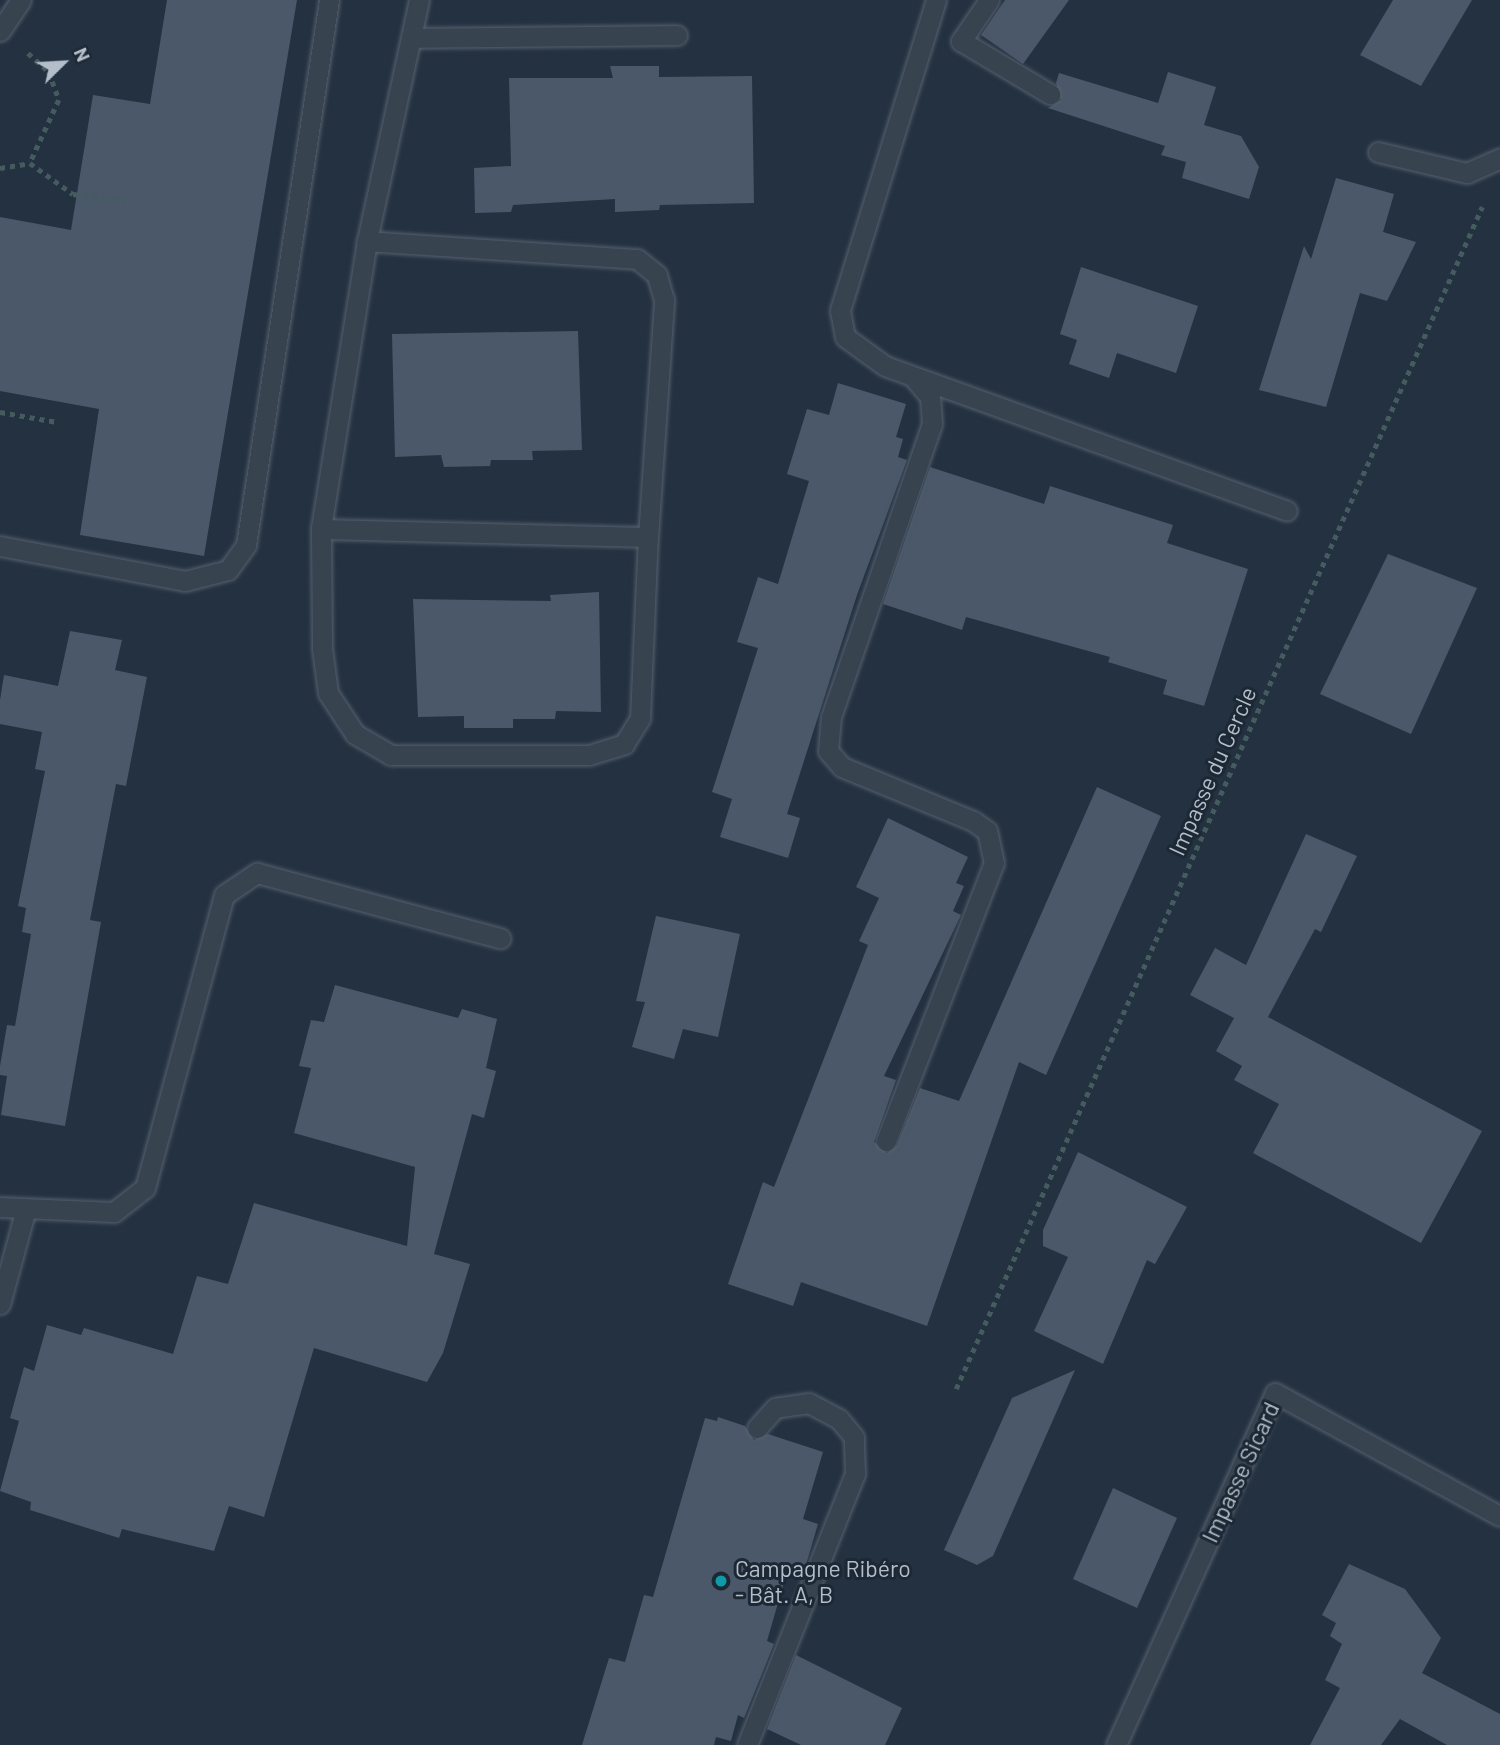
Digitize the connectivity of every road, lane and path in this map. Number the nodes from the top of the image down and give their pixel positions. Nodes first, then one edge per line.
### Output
1 (21, 0) edge
2 (330, 0) edge
3 (419, 0) edge
4 (936, 0) edge
5 (989, 0) edge
6 (1, 30) edge
7 (677, 36) dead end
8 (411, 38) junction
9 (1050, 93) dead end
10 (1378, 152) dead end
11 (1500, 158) edge
12 (30, 163) junction
13 (0, 168) edge
14 (1489, 193) dead end
15 (126, 201) dead end
16 (367, 242) junction
17 (912, 377) junction
18 (0, 412) edge
19 (57, 422) dead end
20 (1287, 511) dead end
21 (321, 529) junction
22 (648, 537) junction
23 (0, 546) edge
24 (500, 938) dead end
25 (886, 1141) dead end
26 (0, 1207) edge
27 (26, 1208) junction
28 (0, 1304) edge
29 (956, 1389) dead end
30 (757, 1428) dead end
31 (1500, 1516) edge
32 (747, 1745) edge
33 (1116, 1745) edge

1 - 6 lane
2 - 23 lane
3 - 8 lane
4 - 17 lane
5 - 9 lane
6 - 12 path
7 - 8 lane
8 - 16 lane
10 - 11 lane
12 - 13 path
12 - 15 path
14 - 29 path, Impasse du Cercle
16 - 21 lane
16 - 22 lane
17 - 20 lane
17 - 25 lane
18 - 19 path
21 - 22 lane
21 - 22 lane
24 - 27 lane
26 - 27 lane
27 - 28 lane
30 - 32 lane
31 - 33 lane, Impasse Sicard

